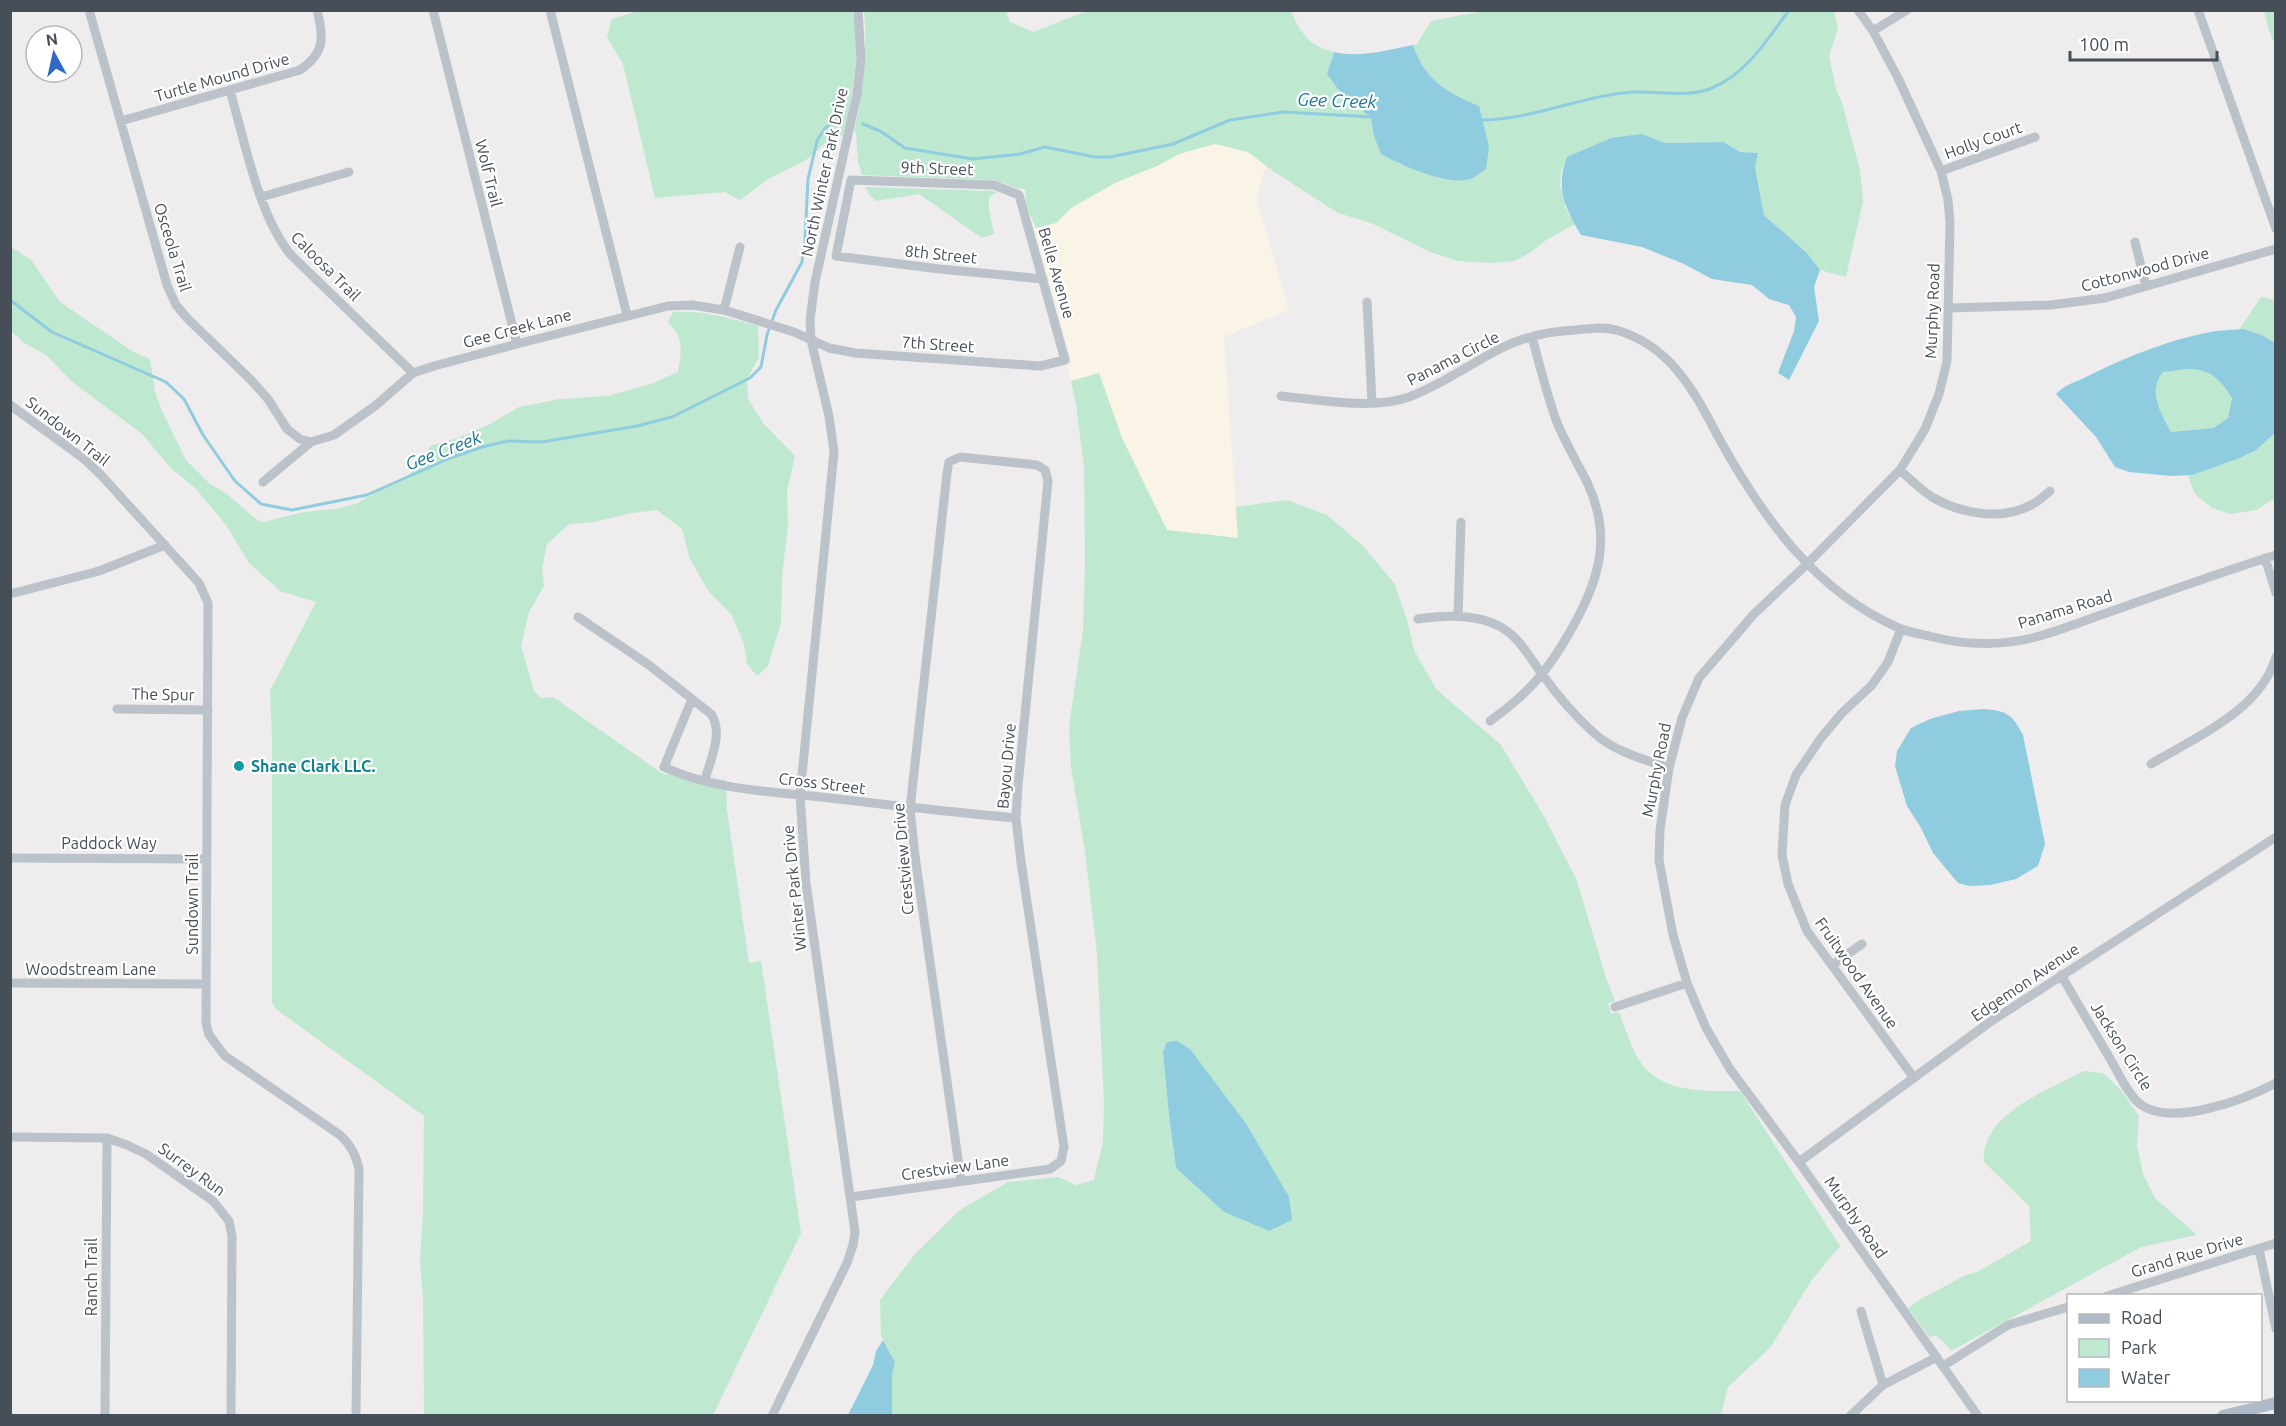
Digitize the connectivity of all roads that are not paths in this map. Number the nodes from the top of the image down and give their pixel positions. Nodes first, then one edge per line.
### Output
1 (317, 10) edge
2 (433, 10) edge
3 (550, 10) edge
4 (858, 10) edge
5 (1858, 10) edge
6 (1907, 10) edge
7 (2198, 10) edge
8 (91, 11) edge
9 (1873, 31) junction
10 (230, 91) junction
11 (121, 121) junction
12 (2035, 137) dead end
13 (1941, 171) junction
14 (349, 172) dead end
15 (1019, 195) joint
16 (261, 197) junction
17 (2276, 229) edge
18 (2135, 242) dead end
19 (740, 247) dead end
20 (2276, 249) edge
21 (836, 256) joint
22 (1042, 279) junction
23 (2146, 286) junction
24 (1366, 302) dead end
25 (1949, 308) junction
26 (724, 310) junction
27 (627, 315) junction
28 (1532, 337) junction
29 (811, 340) junction
30 (517, 344) junction
31 (1065, 360) joint
32 (413, 373) junction
33 (1281, 396) dead end
34 (1372, 403) junction
35 (10, 405) edge
36 (311, 442) junction
37 (949, 462) joint
38 (1900, 470) junction
39 (262, 482) dead end
40 (2050, 491) dead end
41 (1461, 522) dead end
42 (165, 545) junction
43 (2276, 555) edge
44 (2265, 558) junction
45 (1806, 565) junction
46 (2276, 593) edge
47 (10, 594) edge
48 (1458, 616) junction
49 (578, 617) dead end
50 (1418, 620) dead end
51 (1901, 629) junction
52 (2276, 657) edge
53 (1543, 675) junction
54 (692, 699) junction
55 (117, 709) dead end
56 (208, 710) junction
57 (1490, 722) dead end
58 (2151, 764) dead end
59 (1669, 768) junction
60 (705, 780) junction
61 (800, 795) junction
62 (910, 809) junction
63 (1016, 818) junction
64 (2276, 837) edge
65 (10, 858) edge
66 (207, 859) junction
67 (1862, 944) dead end
68 (1832, 966) junction
69 (2061, 975) junction
70 (10, 983) edge
71 (1687, 983) junction
72 (206, 984) junction
73 (1615, 1007) dead end
74 (1914, 1078) junction
75 (2276, 1083) edge
76 (10, 1137) edge
77 (107, 1138) junction
78 (1061, 1161) joint
79 (1799, 1162) junction
80 (961, 1180) junction
81 (851, 1197) junction
82 (2276, 1243) edge
83 (2259, 1249) junction
84 (2113, 1294) edge
85 (2067, 1307) edge
86 (1862, 1311) dead end
87 (2276, 1329) edge
88 (1936, 1357) junction
89 (1943, 1366) junction
90 (1883, 1385) junction
91 (2276, 1403) edge
92 (105, 1416) edge
93 (231, 1416) edge
94 (356, 1416) edge
95 (772, 1416) edge
96 (1850, 1416) edge
97 (1978, 1416) edge
98 (2223, 1416) edge

1 - 10 street, Turtle Mound Drive
2 - 30 street, Wolf Trail
3 - 27 street
4 - 29 street, North Winter Park Drive
5 - 9 street, Murphy Road
6 - 9 street
7 - 17 street
8 - 11 street, Osceola Trail
9 - 13 street, Murphy Road
10 - 11 street, Turtle Mound Drive
10 - 16 street, Caloosa Trail
11 - 36 street, Osceola Trail
12 - 13 street, Holly Court
13 - 25 street, Murphy Road
14 - 16 street
15 - 21 street, 9th Street
15 - 22 street, Belle Avenue
16 - 32 street, Caloosa Trail
18 - 23 street
19 - 26 street
20 - 23 street, Cottonwood Drive
21 - 22 street, 8th Street
22 - 31 street, Belle Avenue
23 - 25 street, Cottonwood Drive
24 - 34 street
25 - 38 street, Murphy Road
26 - 27 street, Gee Creek Lane
26 - 29 street, Gee Creek Lane
27 - 30 street, Gee Creek Lane
28 - 34 street, Panama Circle
28 - 45 street, Panama Circle
28 - 53 street
29 - 31 street, 7th Street
29 - 61 street, Winter Park Drive
30 - 32 street, Gee Creek Lane
32 - 36 street, Gee Creek Lane
33 - 34 street, Panama Circle
35 - 42 street, Sundown Trail
36 - 39 street, Gee Creek Lane
37 - 62 street, Crestview Drive
37 - 63 street, Bayou Drive
38 - 40 street
38 - 45 street, Murphy Road
41 - 48 street
42 - 47 street
42 - 56 street, Sundown Trail
43 - 44 street, Panama Road
44 - 46 street
44 - 51 street, Panama Road
45 - 51 street, Panama Road
45 - 59 street, Murphy Road
48 - 50 street
48 - 53 street
49 - 54 street
51 - 68 street, Fruitwood Avenue
52 - 58 street
53 - 57 street
53 - 59 street
54 - 60 street
54 - 60 street, Cross Street
55 - 56 street, The Spur
56 - 66 street, Sundown Trail
59 - 71 street, Murphy Road
60 - 61 street, Cross Street
61 - 62 street, Cross Street
61 - 81 street, Winter Park Drive
62 - 63 street, Cross Street
62 - 80 street, Crestview Drive
63 - 78 street, Bayou Drive
64 - 69 street, Edgemon Avenue
65 - 66 street, Paddock Way
66 - 72 street, Sundown Trail
67 - 68 street
68 - 74 street, Fruitwood Avenue
69 - 74 street, Edgemon Avenue
69 - 75 street, Jackson Circle
70 - 72 street, Woodstream Lane
71 - 73 street
71 - 79 street, Murphy Road
72 - 94 street, Sundown Trail
74 - 79 street, Edgemon Avenue
76 - 77 street, Surrey Run
77 - 92 street, Ranch Trail
77 - 93 street, Surrey Run
78 - 80 street, Crestview Lane
79 - 88 street, Murphy Road
80 - 81 street, Crestview Lane
81 - 95 street, Winter Park Drive
82 - 83 street, Grand Rue Drive
83 - 84 street, Grand Rue Drive
83 - 87 street
85 - 89 street
86 - 90 street
88 - 89 street, Murphy Road
88 - 90 street
89 - 97 street, Murphy Road
90 - 96 street
91 - 98 main road

